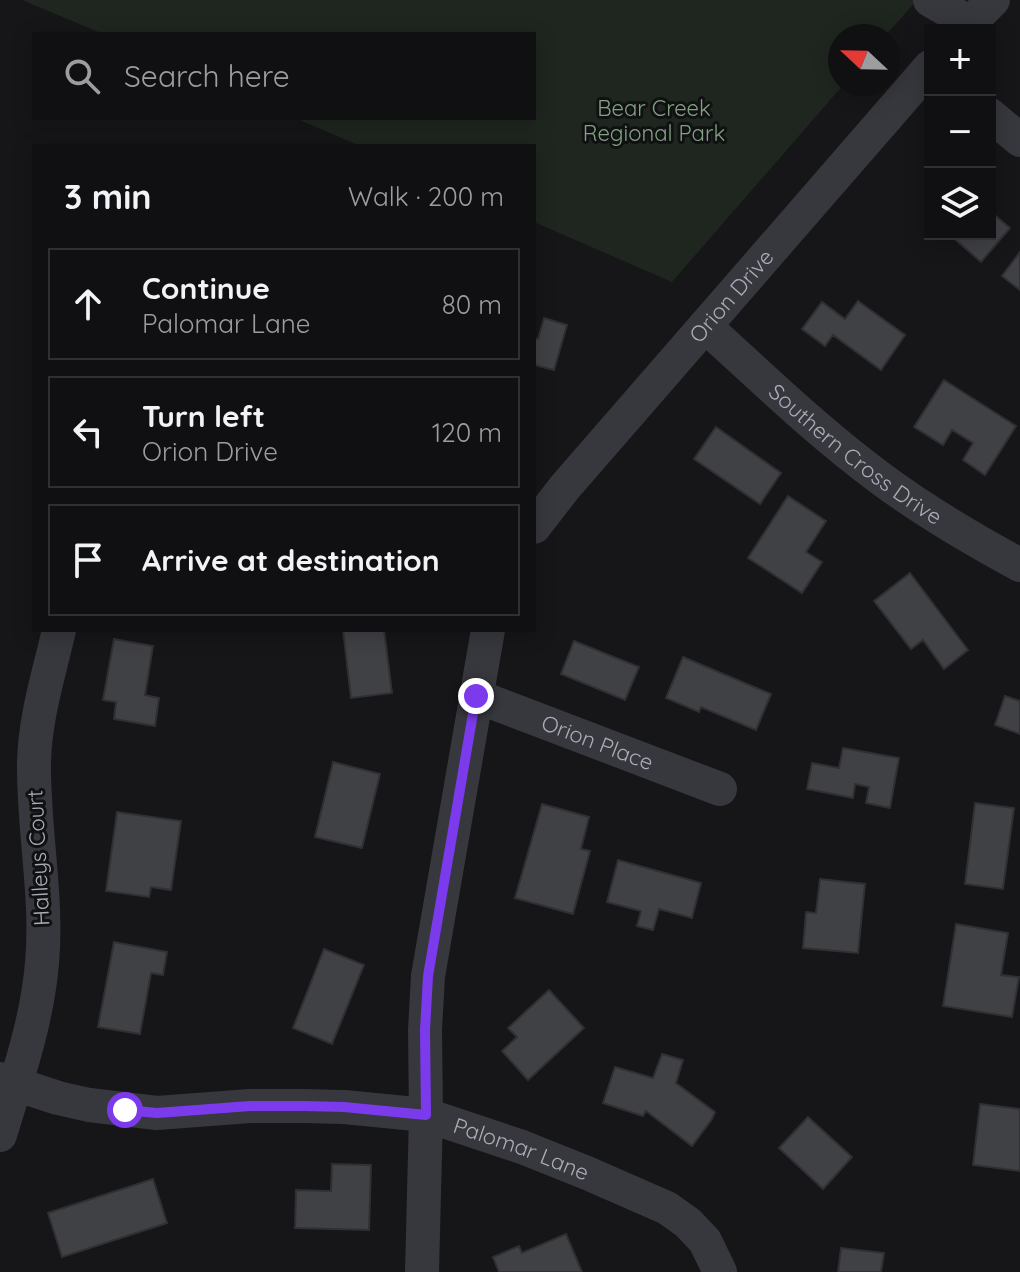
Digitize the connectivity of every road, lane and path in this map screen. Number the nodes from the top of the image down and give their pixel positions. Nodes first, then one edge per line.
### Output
1 (930, 0) edge
2 (975, 18) edge
3 (924, 74) edge
4 (996, 120) edge
5 (1020, 140) edge
6 (705, 326) junction
7 (536, 524) edge
8 (1020, 565) edge
9 (59, 632) edge
10 (488, 632) edge
11 (476, 696) junction
12 (720, 789) dead end
13 (8, 1082) edge
14 (426, 1115) junction
15 (0, 1135) edge
16 (422, 1272) edge
17 (720, 1272) edge

1 - 2 street
3 - 6 street, Orion Drive
4 - 5 street
6 - 7 street, Orion Drive
6 - 8 street, Southern Cross Drive
9 - 13 street, Halleys Court
10 - 11 street
11 - 12 street, Orion Place
11 - 14 street
13 - 14 street, Palomar Lane
13 - 15 street, Halleys Court
14 - 16 street
14 - 17 street, Palomar Lane

